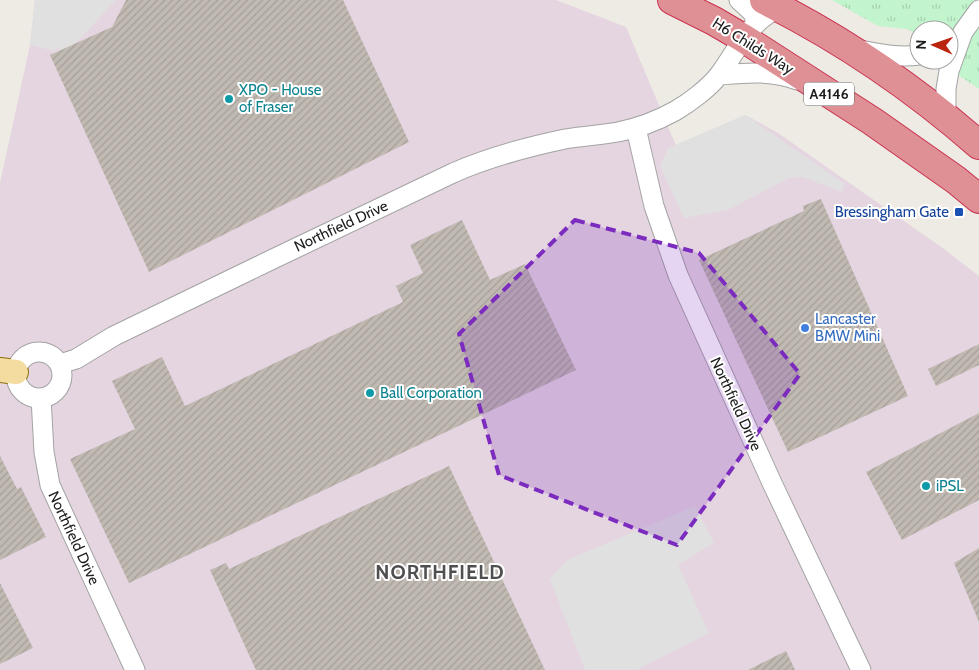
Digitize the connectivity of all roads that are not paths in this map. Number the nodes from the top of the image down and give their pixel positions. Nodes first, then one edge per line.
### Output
1 (672, 0) edge
2 (739, 0) edge
3 (979, 10) edge
4 (761, 17) edge
5 (959, 33) edge
6 (849, 48) junction
7 (909, 57) edge
8 (949, 70) edge
9 (719, 76) junction
10 (839, 100) junction
11 (946, 117) junction
12 (636, 128) junction
13 (979, 145) edge
14 (979, 199) edge
15 (60, 364) junction
16 (8, 371) edge
17 (40, 398) junction
18 (135, 670) edge
19 (861, 670) edge

1 - 4 highway, H6 Childs Way / A4146
2 - 4 street
3 - 5 street
4 - 6 highway, H6 Childs Way / A4146
4 - 9 street, Northfield Drive
4 - 10 highway, H6 Childs Way / A4146
6 - 7 street
6 - 11 highway, H6 Childs Way / A4146
8 - 11 street
9 - 10 street
9 - 12 street, Northfield Drive
10 - 14 highway, H6 Childs Way / A4146
11 - 13 highway, H6 Childs Way / A4146
12 - 15 street, Northfield Drive
12 - 19 street, Northfield Drive
15 - 16 street
15 - 17 street
16 - 17 street
17 - 18 street, Northfield Drive

